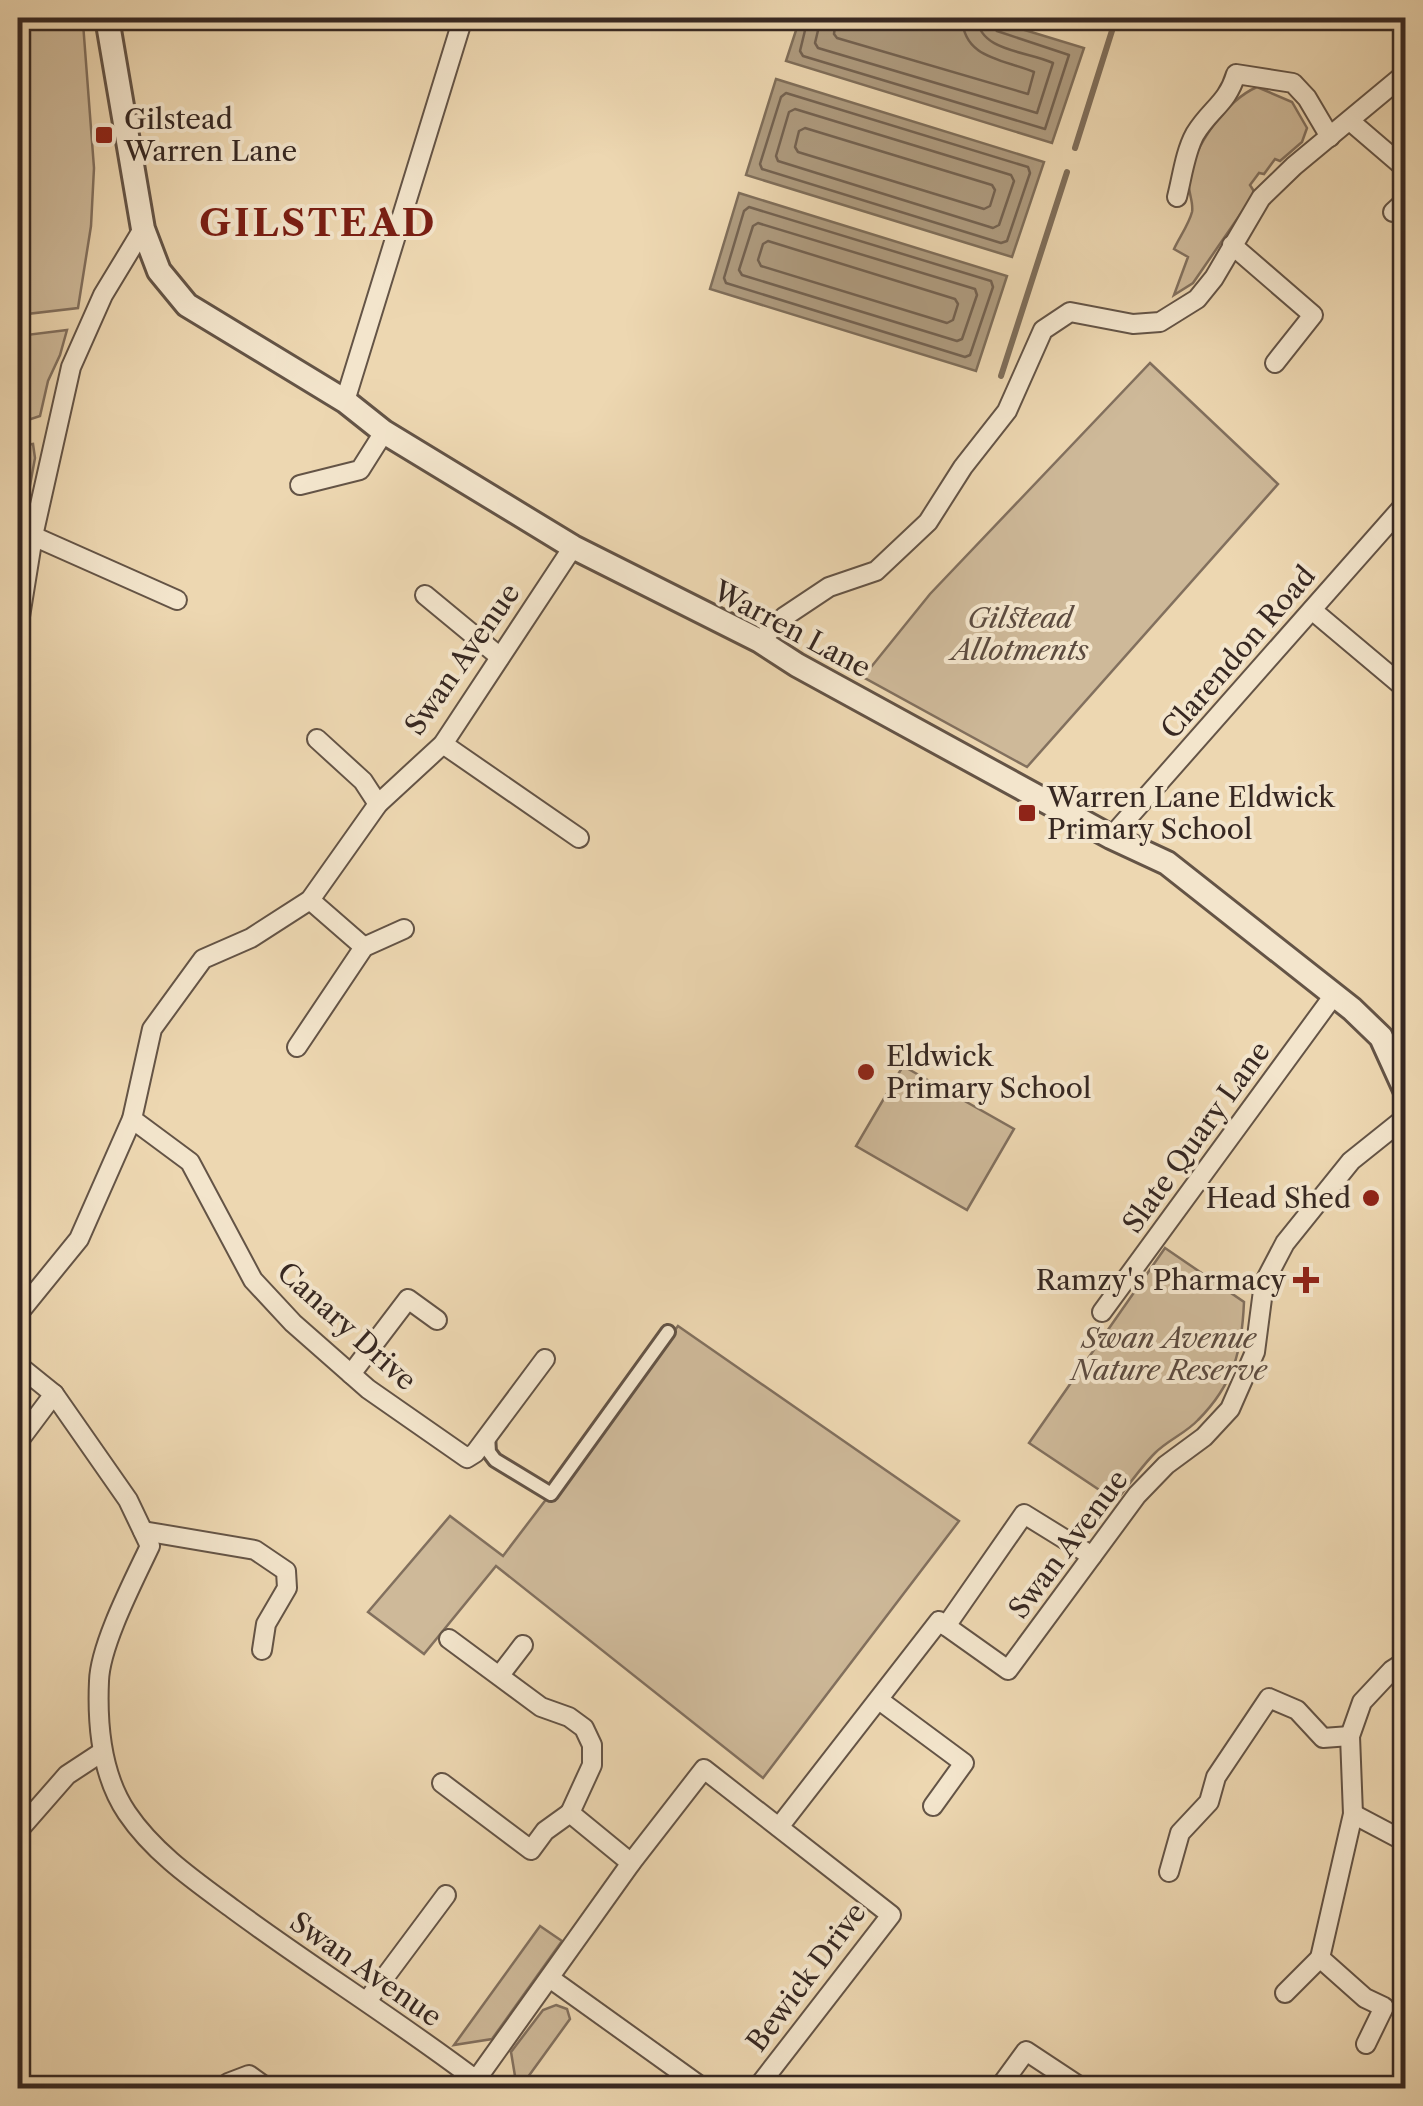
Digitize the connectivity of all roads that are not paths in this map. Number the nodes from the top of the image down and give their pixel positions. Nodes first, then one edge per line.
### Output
1 (106, 18) edge
2 (463, 18) edge
3 (1406, 73) edge
4 (1350, 121) junction
5 (1330, 137) junction
6 (1406, 170) edge
7 (1177, 198) dead end
8 (143, 229) junction
9 (1232, 245) junction
10 (1275, 363) dead end
11 (344, 401) junction
12 (384, 432) junction
13 (300, 485) dead end
14 (1406, 503) edge
15 (34, 536) junction
16 (573, 547) junction
17 (426, 595) dead end
18 (177, 600) dead end
19 (1312, 610) junction
20 (18, 629) edge
21 (760, 641) junction
22 (500, 657) junction
23 (1406, 689) edge
24 (317, 739) dead end
25 (443, 744) junction
26 (378, 804) junction
27 (1111, 837) junction
28 (579, 838) dead end
29 (310, 900) junction
30 (404, 930) dead end
31 (364, 946) junction
32 (1334, 995) junction
33 (297, 1046) dead end
34 (1406, 1092) edge
35 (1406, 1117) edge
36 (132, 1119) junction
37 (1102, 1312) dead end
38 (18, 1314) edge
39 (437, 1320) dead end
40 (668, 1332) dead end
41 (546, 1359) dead end
42 (18, 1364) edge
43 (351, 1374) junction
44 (54, 1394) junction
45 (488, 1435) junction
46 (18, 1442) edge
47 (143, 1531) junction
48 (1092, 1556) junction
49 (946, 1626) junction
50 (449, 1639) dead end
51 (523, 1646) dead end
52 (262, 1650) dead end
53 (1406, 1661) edge
54 (500, 1674) junction
55 (879, 1700) junction
56 (1350, 1736) junction
57 (102, 1752) junction
58 (442, 1783) dead end
59 (933, 1806) dead end
60 (570, 1813) junction
61 (1353, 1814) junction
62 (779, 1827) junction
63 (18, 1831) edge
64 (1406, 1842) edge
65 (631, 1863) junction
66 (1169, 1872) dead end
67 (446, 1895) dead end
68 (1320, 1958) junction
69 (551, 1979) junction
70 (1285, 1992) dead end
71 (367, 2000) junction
72 (1366, 2044) dead end
73 (472, 2084) edge
74 (224, 2088) edge
75 (267, 2088) edge
76 (703, 2088) edge
77 (757, 2088) edge
78 (999, 2088) edge
79 (1082, 2088) edge

1 - 8 street, Warren Lane
2 - 11 street
3 - 4 street
4 - 5 street
4 - 6 street
5 - 7 street
5 - 9 street
8 - 11 street, Warren Lane
8 - 15 street
9 - 10 street
9 - 21 street
11 - 12 street, Warren Lane
12 - 13 street
12 - 16 street, Warren Lane
14 - 19 street, Clarendon Road
15 - 18 street
15 - 20 street
16 - 21 street, Warren Lane
16 - 22 street, Swan Avenue
17 - 22 street
19 - 23 street
19 - 27 street, Clarendon Road
21 - 27 street, Warren Lane
22 - 25 street, Swan Avenue
24 - 26 street
25 - 26 street, Swan Avenue
25 - 28 street
26 - 29 street, Swan Avenue
27 - 32 street, Warren Lane
29 - 31 street
29 - 36 street, Swan Avenue
30 - 31 street
31 - 33 street
32 - 34 street, Warren Lane
32 - 37 street, Slate Quary Lane
35 - 48 street, Swan Avenue
36 - 38 street, Swan Avenue
36 - 43 street, Canary Drive
39 - 43 street
40 - 45 street
41 - 45 street
42 - 44 street
43 - 45 street, Canary Drive
44 - 46 street
44 - 47 street
47 - 52 street
47 - 57 street, Swan Avenue
48 - 49 street
48 - 49 street, Swan Avenue
49 - 55 street
50 - 54 street
51 - 54 street
53 - 56 street
54 - 60 street
55 - 59 street
55 - 62 street
56 - 61 street
56 - 66 street
57 - 63 street
57 - 71 street, Swan Avenue
58 - 60 street
60 - 65 street
61 - 64 street
61 - 68 street
62 - 65 street, Swan Avenue
62 - 77 street, Bewick Drive
65 - 69 street, Swan Avenue
67 - 71 street
68 - 70 street
68 - 72 street
69 - 73 street, Swan Avenue
69 - 76 street
71 - 73 street, Swan Avenue
74 - 75 street
78 - 79 street

